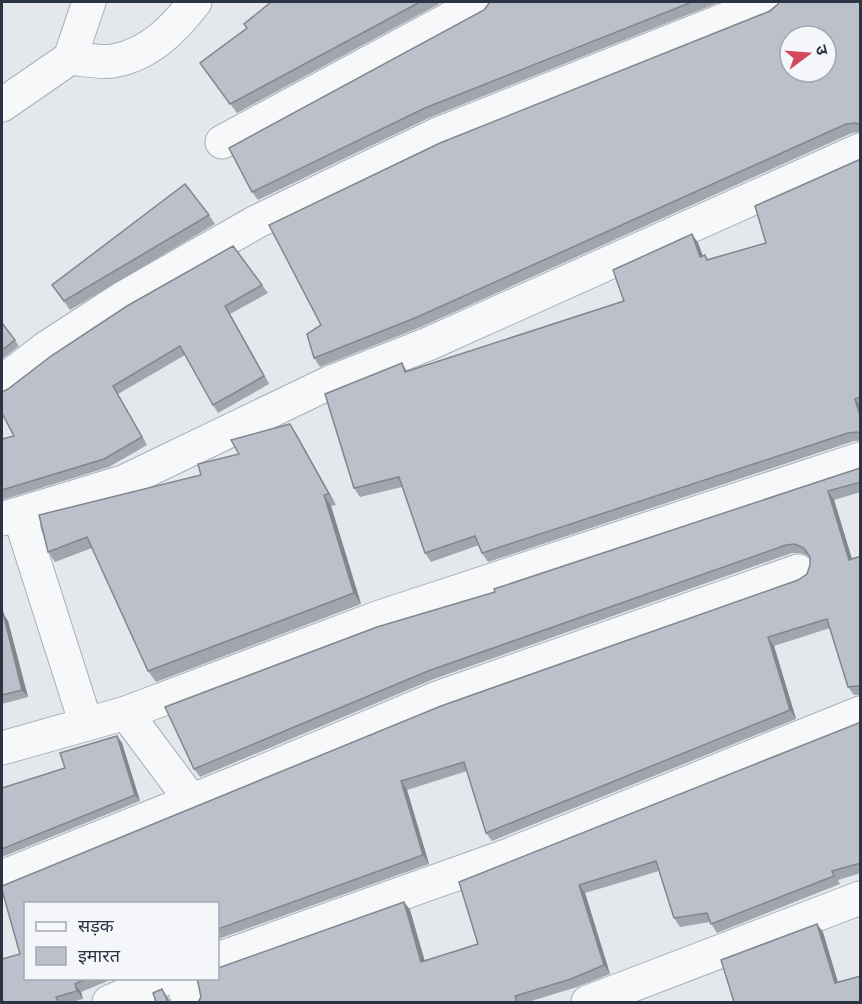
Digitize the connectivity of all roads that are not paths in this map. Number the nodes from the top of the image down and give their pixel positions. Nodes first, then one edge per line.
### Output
1 (89, 2) edge
2 (195, 2) edge
3 (481, 2) edge
4 (769, 2) edge
5 (70, 58) junction
6 (2, 105) edge
7 (222, 142) dead end
8 (861, 150) edge
9 (2, 382) edge
10 (861, 459) edge
11 (10, 517) edge
12 (798, 571) dead end
13 (126, 713) junction
14 (861, 713) edge
15 (86, 724) junction
16 (2, 748) edge
17 (190, 800) junction
18 (2, 876) edge
19 (861, 898) edge
20 (219, 959) edge
21 (161, 980) edge
22 (182, 980) edge
23 (109, 1002) edge
24 (189, 1002) edge
25 (588, 1002) edge

1 - 5 street
2 - 5 street
3 - 7 street
4 - 9 street
5 - 6 street
8 - 11 street
10 - 13 street
11 - 15 street
12 - 17 street
13 - 15 street
13 - 17 street
14 - 20 street
15 - 16 street
17 - 18 street
19 - 25 street
21 - 23 street
22 - 24 street

